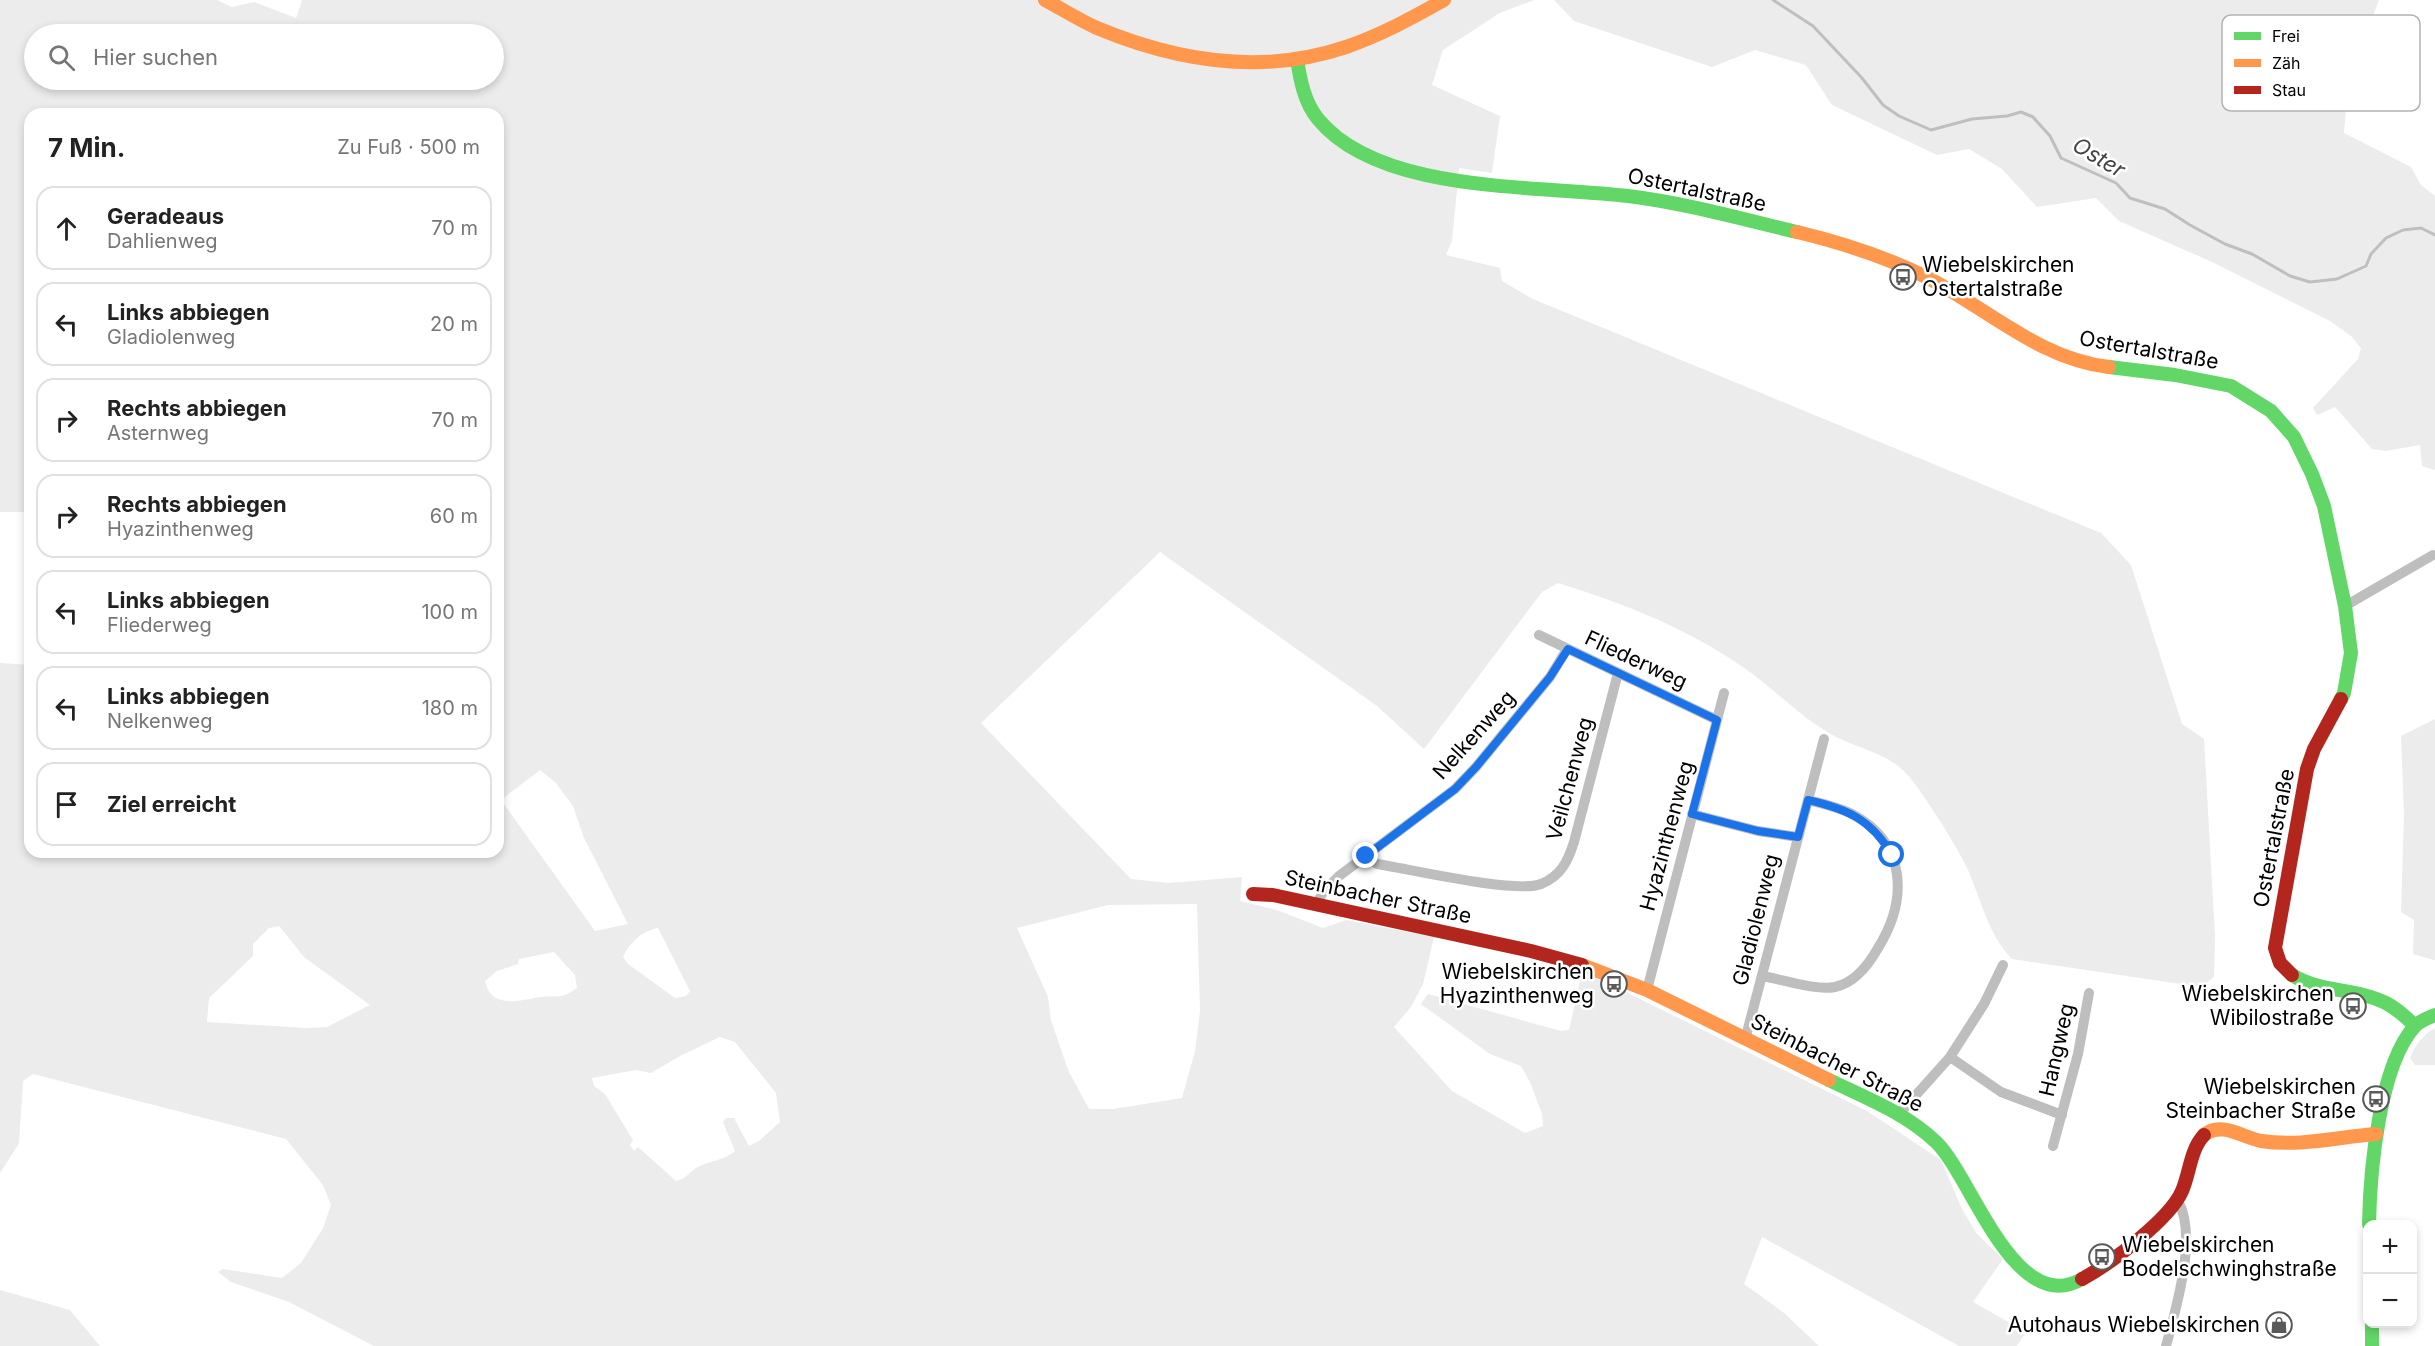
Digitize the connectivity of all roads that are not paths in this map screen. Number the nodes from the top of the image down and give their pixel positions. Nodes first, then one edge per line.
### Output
1 (1045, 0) edge
2 (1444, 0) edge
3 (1297, 59) junction
4 (2433, 555) dead end
5 (2345, 606) junction
6 (1539, 635) dead end
7 (1568, 649) junction
8 (1618, 673) junction
9 (1724, 693) dead end
10 (1717, 720) junction
11 (1824, 739) dead end
12 (1808, 800) junction
13 (1692, 814) junction
14 (1798, 837) junction
15 (1366, 856) junction
16 (1253, 894) dead end
17 (1316, 904) junction
18 (2003, 965) dead end
19 (1762, 976) junction
20 (1647, 990) junction
21 (2089, 993) dead end
22 (2435, 1015) edge
23 (2415, 1026) junction
24 (1745, 1040) junction
25 (1950, 1057) junction
26 (1899, 1114) junction
27 (2062, 1115) junction
28 (2376, 1134) junction
29 (2053, 1146) dead end
30 (2178, 1201) junction
31 (2369, 1220) edge
32 (2372, 1328) edge
33 (2166, 1346) edge
34 (2372, 1346) edge

1 - 3 main road
2 - 3 main road
3 - 5 main road, Ostertalstraße
4 - 5 street
5 - 23 main road, Ostertalstraße
6 - 7 street, Fliederweg
7 - 8 street, Fliederweg
7 - 15 street, Nelkenweg
8 - 10 street, Fliederweg
8 - 15 street, Veilchenweg
9 - 10 street, Hyazinthenweg
10 - 13 street, Hyazinthenweg
11 - 12 street, Gladiolenweg
12 - 14 street, Gladiolenweg
12 - 19 street
13 - 14 street
13 - 20 street, Hyazinthenweg
14 - 19 street, Gladiolenweg
15 - 17 street, Nelkenweg
16 - 17 main road, Steinbacher Straße
17 - 20 main road, Steinbacher Straße
18 - 25 street
19 - 24 street, Gladiolenweg
20 - 24 main road, Steinbacher Straße
21 - 27 street, Hangweg
22 - 23 main road
23 - 28 main road
24 - 26 main road, Steinbacher Straße
25 - 26 street
25 - 27 street, Hangweg
26 - 30 main road, Steinbacher Straße
27 - 29 street, Hangweg
28 - 30 main road, Steinbacher Straße
28 - 31 main road
30 - 33 street
32 - 34 main road

